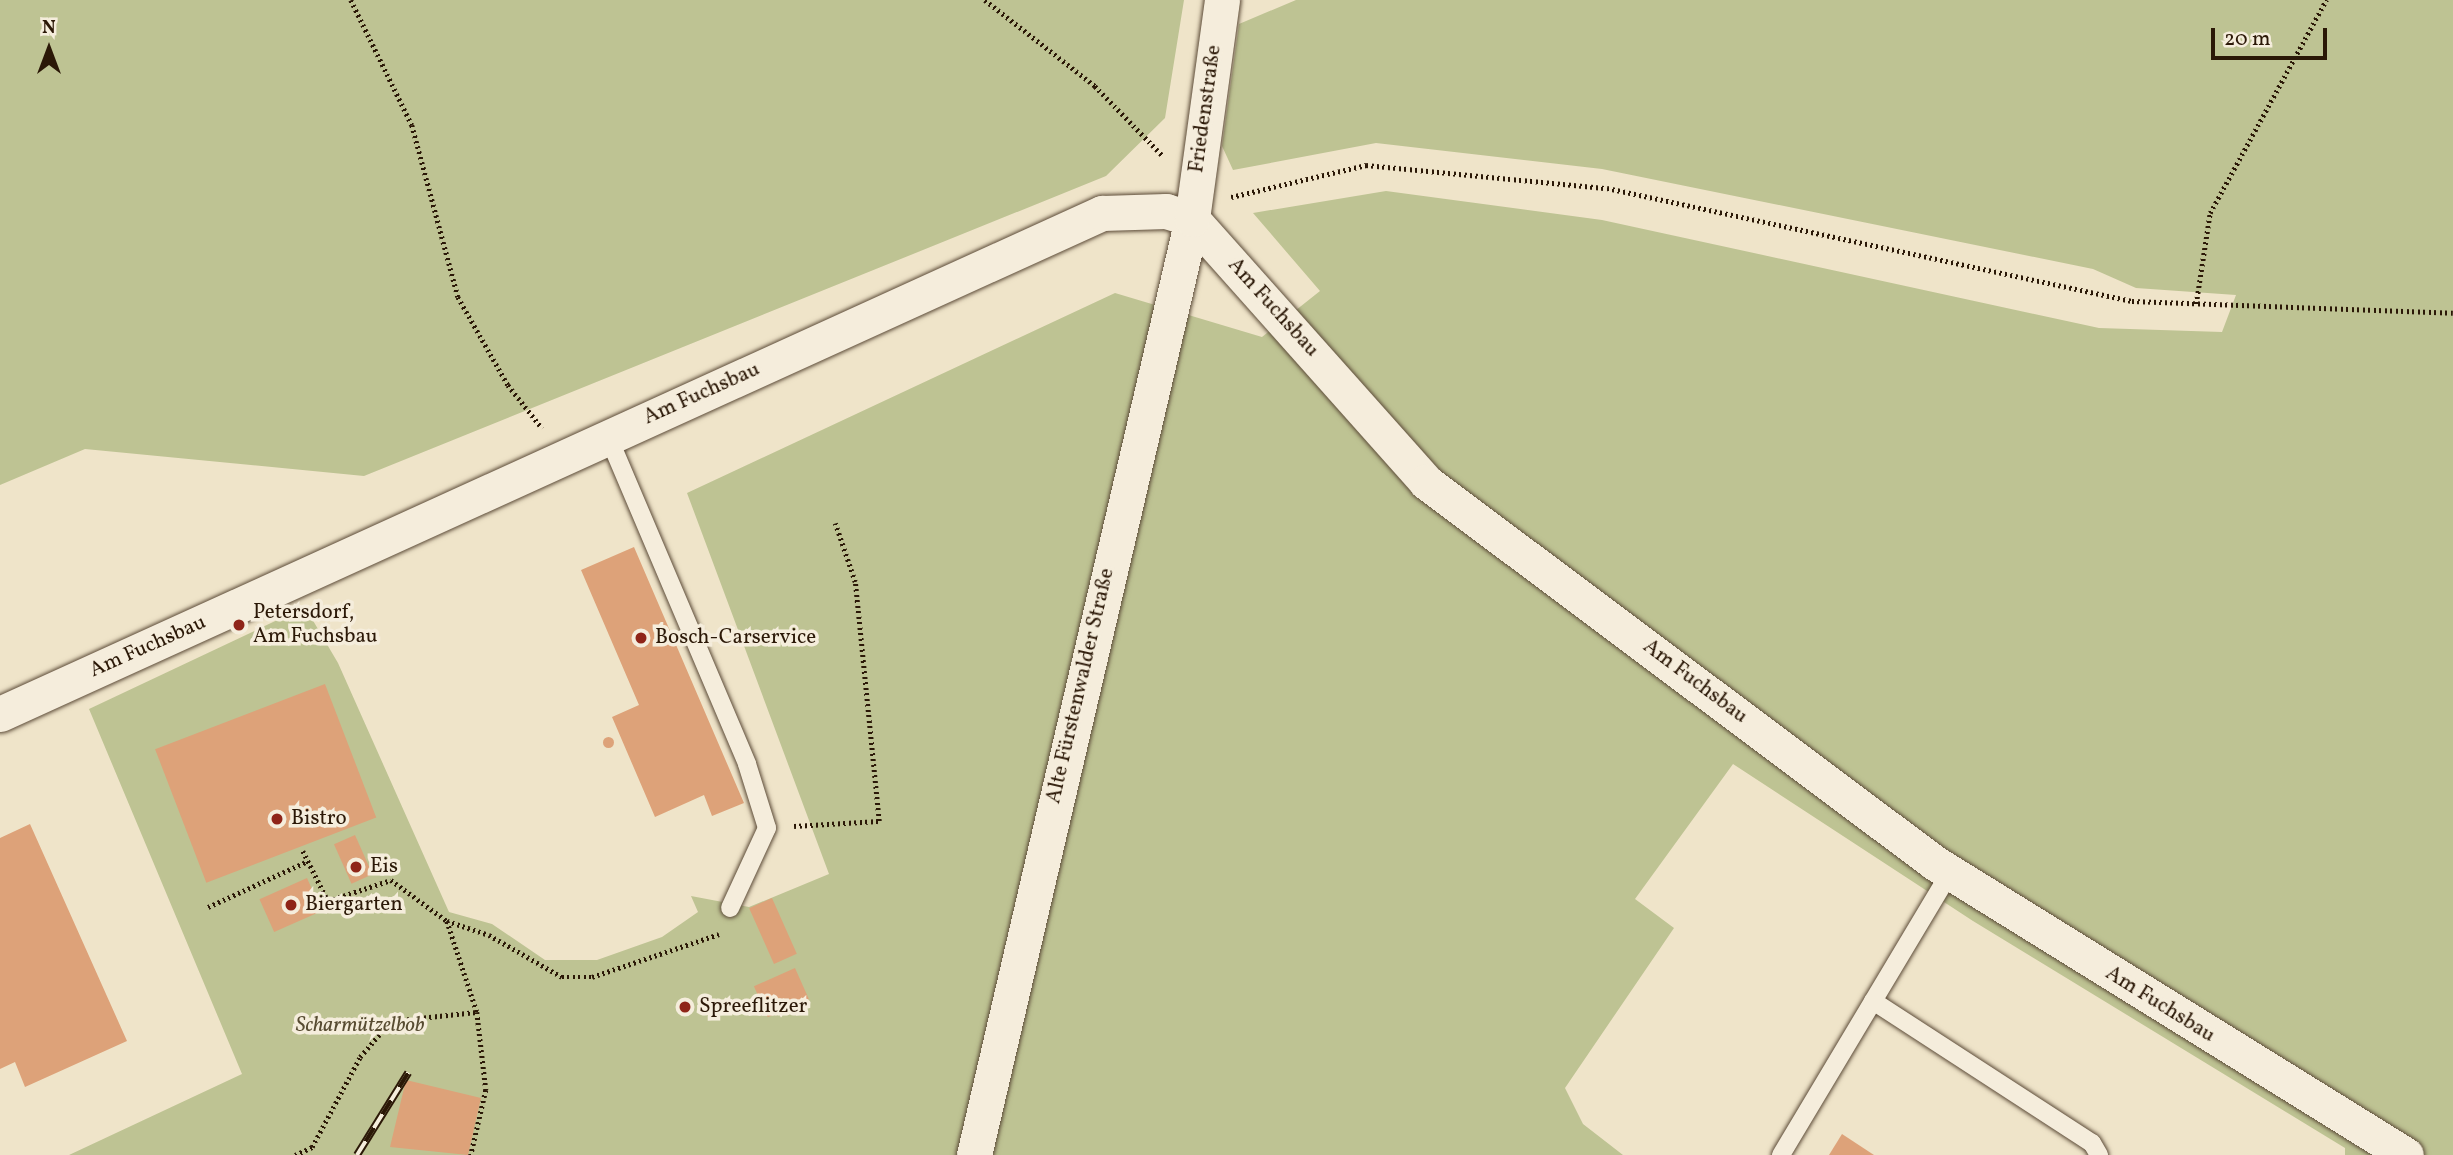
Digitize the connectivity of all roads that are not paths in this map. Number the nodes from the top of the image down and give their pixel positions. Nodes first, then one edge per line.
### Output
1 (1222, 0) edge
2 (1192, 219) junction
3 (608, 436) junction
4 (0, 714) edge
5 (1950, 873) junction
6 (730, 908) road end
7 (1873, 1001) junction
8 (974, 1155) edge
9 (1781, 1155) edge
10 (2099, 1155) edge
11 (2406, 1155) edge

1 - 2 street, Friedenstraße
2 - 3 street, Am Fuchsbau
2 - 5 street, Am Fuchsbau
2 - 8 street, Alte Fürstenwalder Straße
3 - 4 street, Am Fuchsbau
3 - 6 lane
5 - 7 lane
5 - 11 street, Am Fuchsbau
7 - 9 lane
7 - 10 lane

